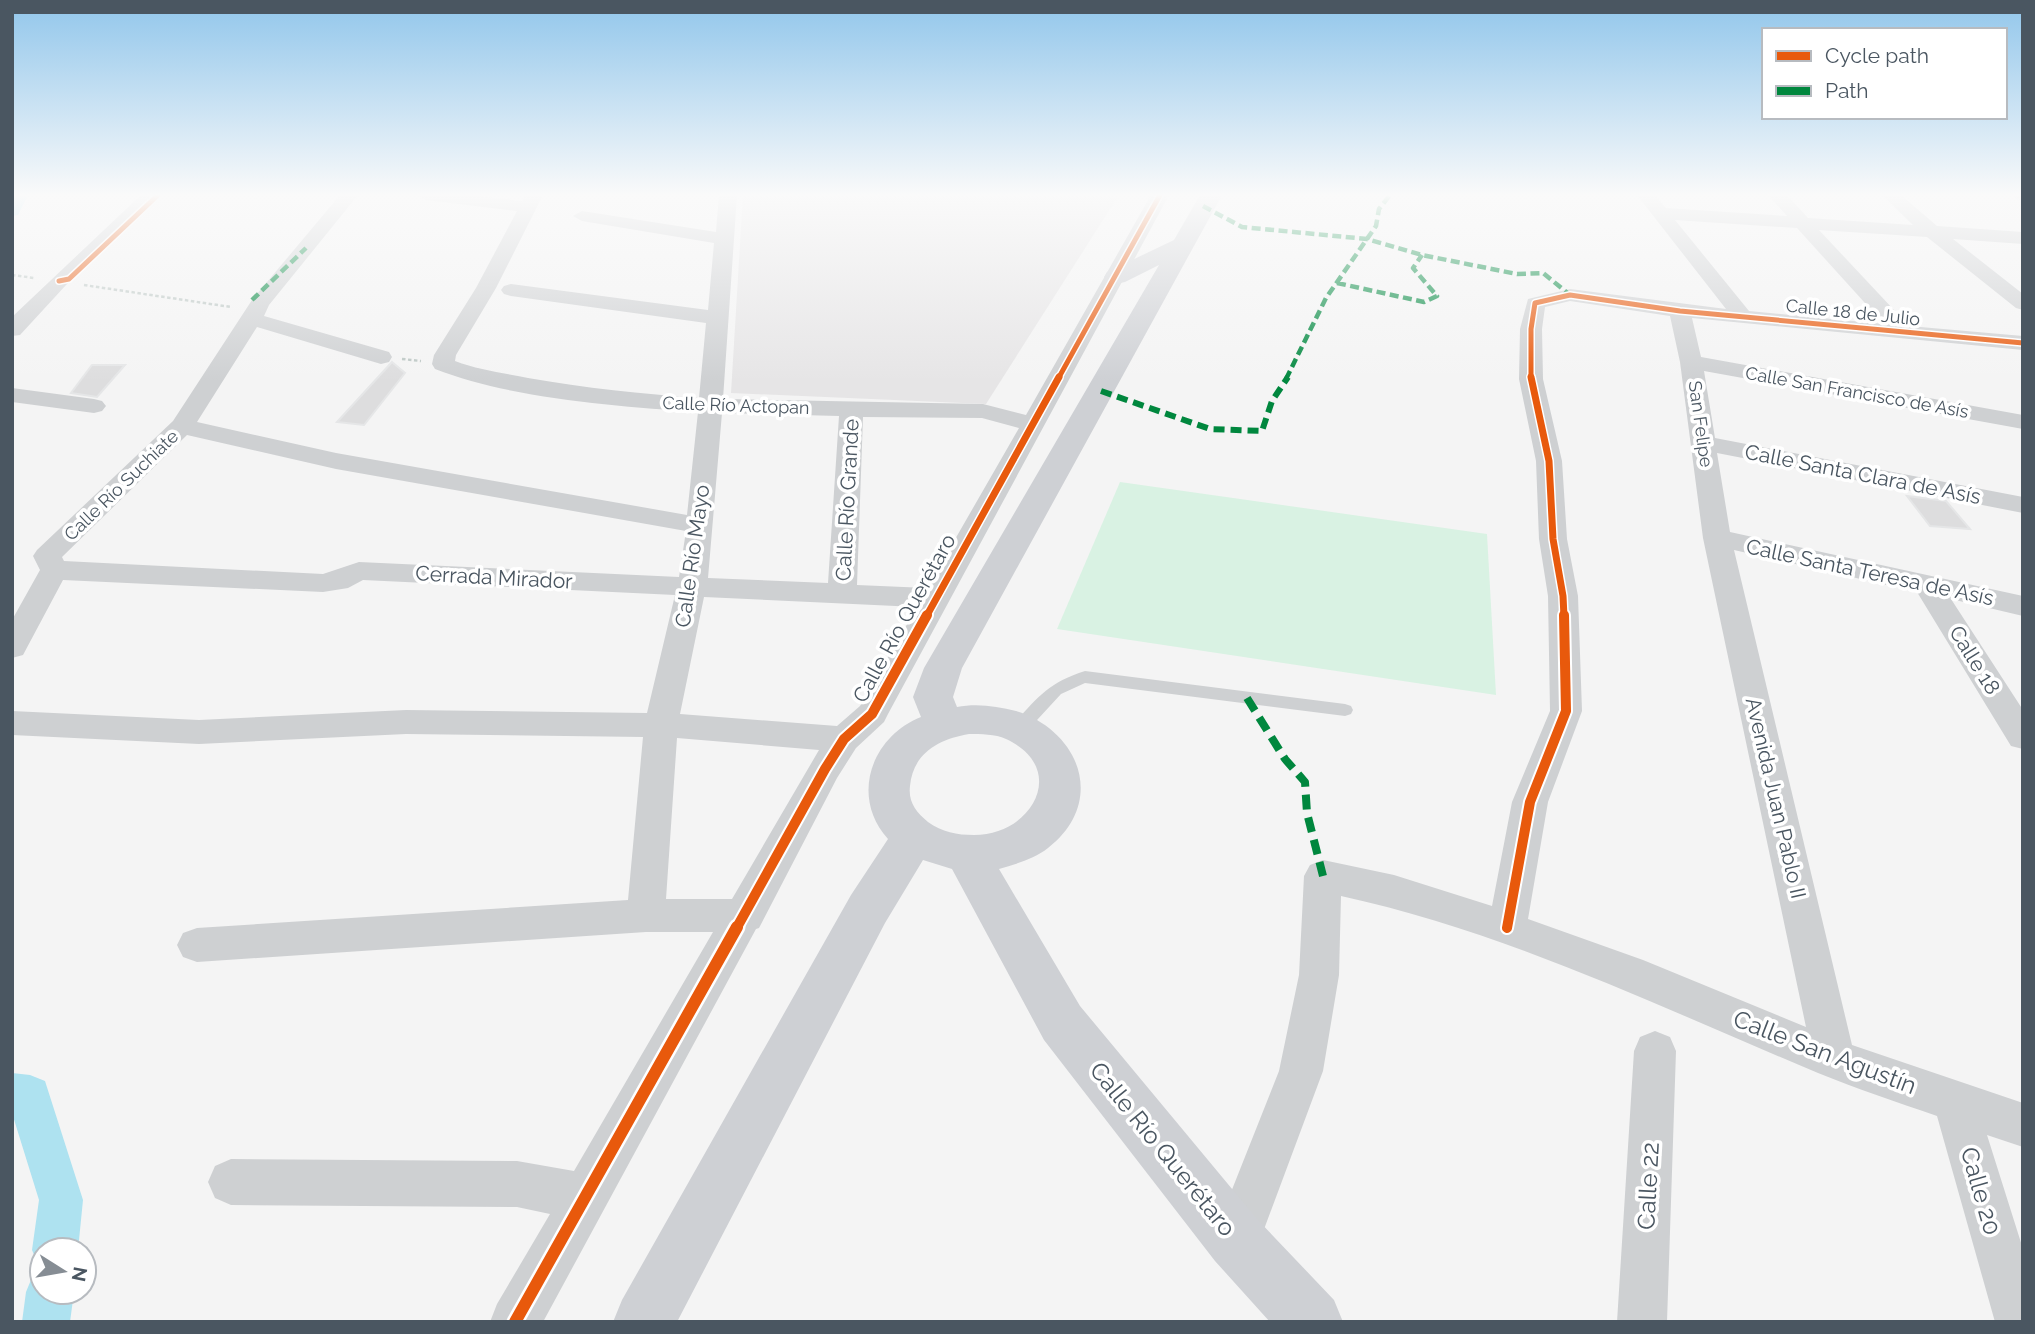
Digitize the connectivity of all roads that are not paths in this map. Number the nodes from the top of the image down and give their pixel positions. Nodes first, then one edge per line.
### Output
1 (76, 257) edge
2 (298, 257) edge
3 (501, 257) edge
4 (722, 257) edge
5 (1127, 257) edge
6 (1156, 257) edge
7 (1174, 257) edge
8 (1695, 257) edge
9 (1835, 257) edge
10 (1964, 257) edge
11 (1116, 277) junction
12 (511, 290) dead end
13 (2023, 304) edge
14 (1680, 311) junction
15 (243, 313) junction
16 (1743, 317) junction
17 (717, 318) junction
18 (12, 330) edge
19 (1904, 333) junction
20 (2023, 343) edge
21 (380, 357) road end
22 (1692, 362) junction
23 (12, 395) edge
24 (94, 406) dead end
25 (709, 406) junction
26 (851, 408) junction
27 (2023, 422) edge
28 (1032, 424) junction
29 (182, 426) junction
30 (1703, 443) junction
31 (2023, 505) edge
32 (700, 525) junction
33 (1717, 538) junction
34 (51, 563) junction
35 (1926, 583) junction
36 (692, 586) junction
37 (842, 592) junction
38 (936, 598) junction
39 (2023, 606) edge
40 (12, 648) edge
41 (1345, 709) dead end
42 (12, 723) edge
43 (944, 724) junction
44 (661, 725) junction
45 (858, 727) junction
46 (1020, 728) junction
47 (2023, 737) edge
48 (905, 747) junction
49 (914, 837) junction
50 (967, 855) junction
51 (646, 915) junction
52 (745, 916) junction
53 (1507, 928) junction
54 (197, 944) dead end
55 (1654, 1051) dead end
56 (1834, 1059) junction
57 (1955, 1101) junction
58 (2023, 1125) edge
59 (232, 1182) dead end
60 (585, 1197) junction
61 (1236, 1240) junction
62 (515, 1322) edge
63 (644, 1322) edge
64 (1312, 1322) edge
65 (1642, 1322) edge
66 (2020, 1322) edge

1 - 18 street
2 - 15 street, Calle Río Suchiate
3 - 25 street, Calle Río Actopan
4 - 17 street, Calle Río Mayo
5 - 11 street, Calle Río Querétaro
6 - 11 main road
7 - 43 main road
8 - 16 street
9 - 19 street
10 - 13 street
11 - 28 street, Calle Río Querétaro
12 - 17 street
14 - 16 street, Calle 18 de Julio
14 - 22 street, San Felipe
14 - 53 street, Calle 18 de Julio
15 - 21 street
15 - 29 street, Calle Río Suchiate
16 - 19 street, Calle 18 de Julio
17 - 25 street, Calle Río Mayo
19 - 20 street, Calle 18 de Julio
22 - 27 street, Calle San Francisco de Asís
22 - 30 street, San Felipe
23 - 24 street
25 - 26 street, Calle Río Actopan
25 - 32 street, Calle Río Mayo
26 - 28 street, Calle Río Actopan
26 - 37 street, Calle Río Grande
28 - 38 street, Calle Río Querétaro
29 - 32 street
29 - 34 street, Calle Río Suchiate
30 - 31 street, Calle Santa Clara de Asís
30 - 33 street, San Felipe
32 - 36 street, Calle Río Mayo
33 - 35 street, Calle Santa Teresa de Asís
33 - 56 street, Avenida Juan Pablo II
34 - 36 street, Cerrada Mirador
34 - 40 street, Calle Río Suchiate
35 - 39 street, Calle Santa Teresa de Asís
35 - 47 street, Calle 18
36 - 37 street, Cerrada Mirador
36 - 44 street, Calle Río Mayo
37 - 38 street, Cerrada Mirador
38 - 45 street, Calle Río Querétaro
41 - 46 lane
42 - 44 street
43 - 46 main road
43 - 48 main road
44 - 45 street
44 - 51 street, Calle Río Mayo
45 - 48 street
45 - 52 street, Calle Río Querétaro
46 - 50 main road
48 - 49 main road
49 - 50 main road
49 - 63 main road
50 - 61 main road, Calle Río Querétaro
51 - 52 street
51 - 54 street
52 - 60 street, Calle Río Querétaro
53 - 56 street, Calle San Agustín
53 - 61 street, Calle San Agustín
55 - 65 street, Calle 22
56 - 57 street, Calle San Agustín
57 - 58 street, Calle San Agustín
57 - 66 street, Calle 20
59 - 60 street
60 - 62 street, Calle Río Querétaro
61 - 64 main road, Calle Río Querétaro

